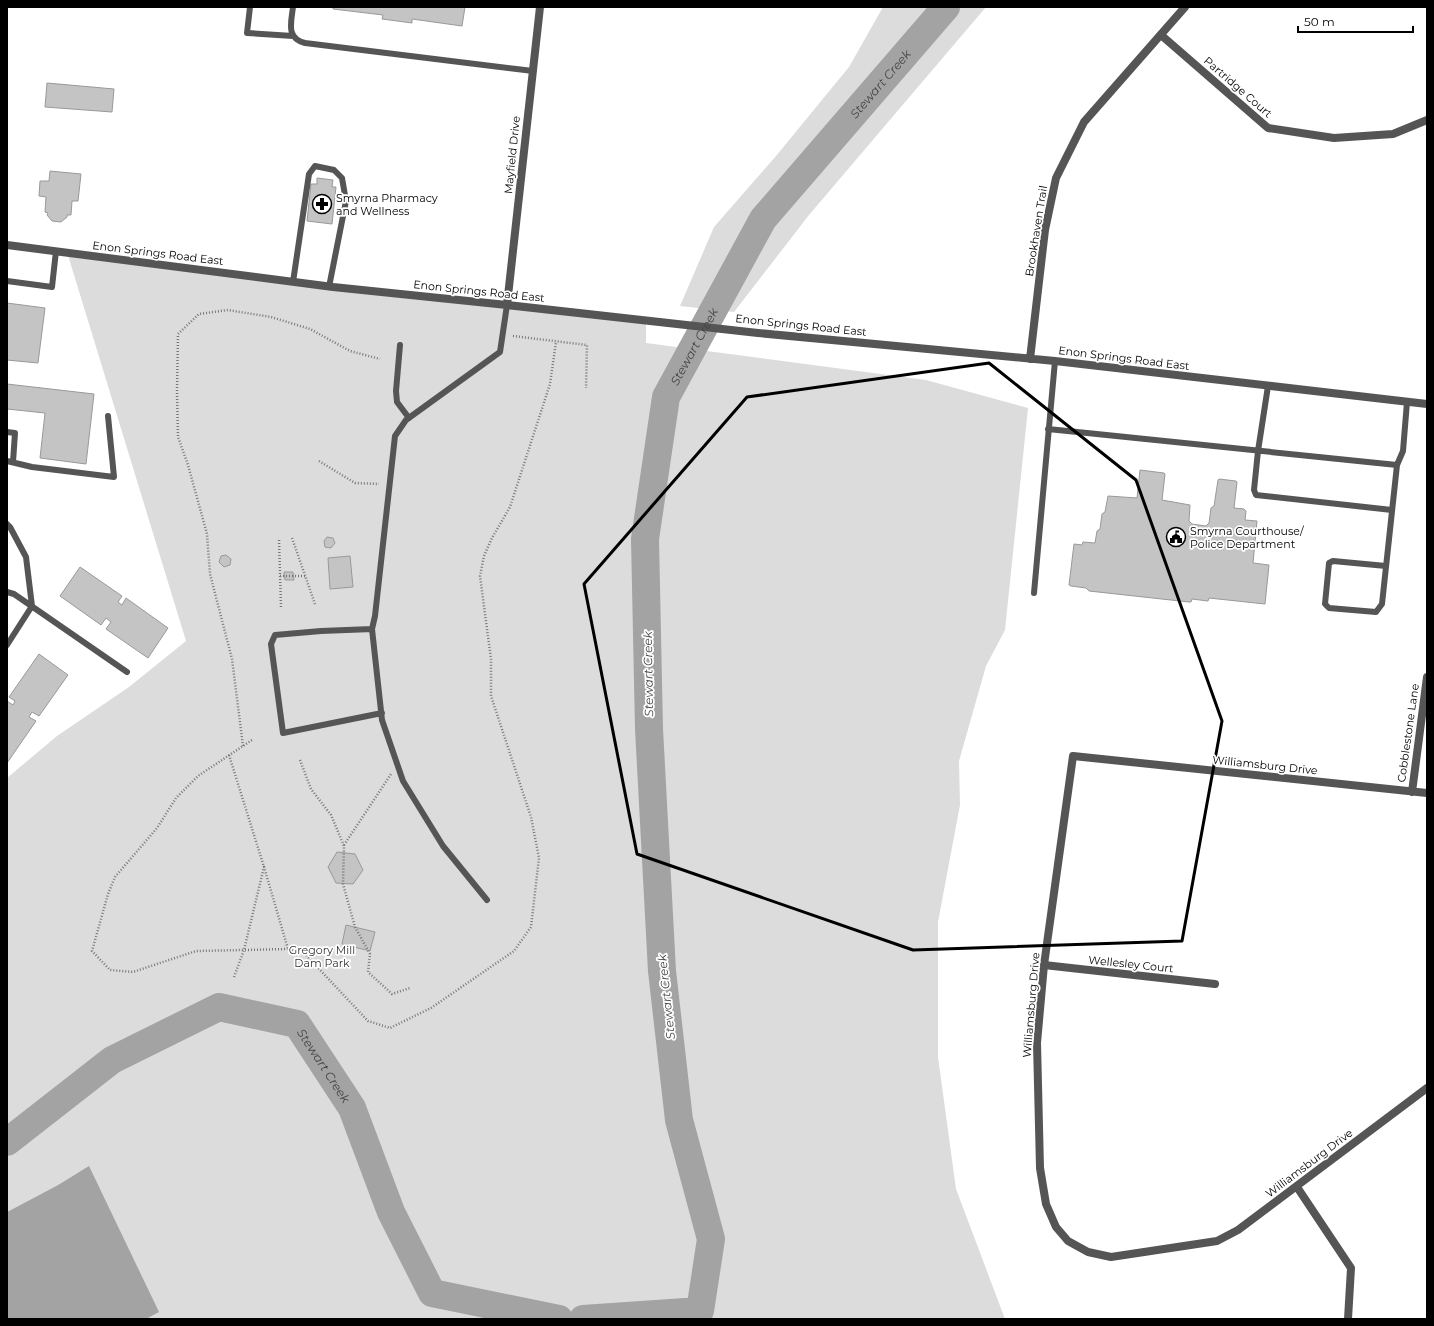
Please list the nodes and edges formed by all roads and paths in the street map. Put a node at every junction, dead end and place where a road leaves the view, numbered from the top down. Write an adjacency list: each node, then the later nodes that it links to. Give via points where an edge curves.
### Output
1 (250, 7): 6 (lane, via 247,33)
2 (293, 7): 6 (lane)
3 (540, 7): 7 (street, Mayfield Drive)
4 (1185, 7): 5 (street, Brookhaven Trail)
5 (1161, 35): 8 (street, Partridge Court, via 1268,128 1334,138 1393,134); 19 (street, Brookhaven Trail, via 1084,122 1056,178 1045,230)
6 (293, 36): 7 (lane, via 305,42)
7 (532, 70): 14 (street, Mayfield Drive)
8 (1427, 120)
9 (7, 244): 10 (street, Enon Springs Road East)
10 (56, 251): 11 (lane, via 52,287); 12 (street, Enon Springs Road East)
11 (7, 281)
12 (293, 282): 13 (street, Enon Springs Road East); 13 (lane, via 309,174 314,166 334,170 342,178 346,201)
13 (329, 287): 14 (street, Enon Springs Road East)
14 (507, 305): 15 (lane); 19 (street, Enon Springs Road East, via 758,333)
15 (502, 335): 16 (path); 26 (lane, via 500,352)
16 (556, 342): 22 (path, via 587,345); 61 (path, via 550,384 510,507 484,556 480,576 491,659 491,696 531,817 539,858 531,927 514,951 431,1008 390,1028 368,1021 306,955)
17 (400, 345): 26 (lane, via 396,391 398,402)
18 (380, 359): 52 (path, via 350,351 310,329 271,317 228,310 199,314 178,334 178,437 206,534 210,574 232,659)
19 (1030, 359): 20 (street, Enon Springs Road East)
20 (1055, 361): 21 (street, Enon Springs Road East); 27 (lane)
21 (1268, 386): 23 (street, Enon Springs Road East); 29 (lane)
22 (586, 388)
23 (1407, 402): 24 (street, Enon Springs Road East); 32 (lane, via 1403,451)
24 (1427, 404)
25 (108, 416): 30 (lane, via 114,477 32,467)
26 (410, 418): 33 (lane, via 395,436)
27 (1048, 429): 29 (lane); 42 (lane)
28 (7, 432): 30 (lane, via 15,433)
29 (1258, 452): 32 (lane); 34 (lane, via 1254,490 1256,495)
30 (10, 461)
31 (319, 461): 33 (path, via 355,483)
32 (1397, 466): 34 (lane)
33 (389, 485): 46 (lane)
34 (1392, 510): 38 (lane)
35 (7, 524): 44 (lane, via 26,557)
36 (292, 538): 40 (path)
37 (279, 540): 39 (path)
38 (1386, 566): 38 (lane, via 1382,604 1376,612 1329,608 1324,604 1329,563 1333,561)
39 (280, 576): 40 (path); 45 (path)
40 (305, 576): 43 (path)
41 (7, 592): 44 (lane)
42 (1034, 593)
43 (315, 604)
44 (32, 606): 47 (lane); 48 (lane)
45 (281, 607)
46 (372, 629): 50 (lane); 50 (lane, via 275,635 271,644 283,733)
47 (7, 645)
48 (127, 672)
49 (1427, 676): 56 (street, Cobblestone Lane)
50 (382, 712): 55 (lane, via 382,720)
51 (252, 740): 52 (path)
52 (243, 746): 53 (path)
53 (229, 755): 59 (path); 62 (path, via 198,776 176,798 157,828 115,877 92,951 110,970 133,972 196,951)
54 (300, 760): 58 (path, via 311,789 331,815)
55 (398, 764): 58 (path); 60 (lane, via 404,781 443,846)
56 (1412, 792): 57 (street, Williamsburg Drive); 63 (street, Williamsburg Drive, via 1073,756)
57 (1427, 793)
58 (344, 846): 66 (path, via 343,884 356,927 370,954 368,972 392,994)
59 (264, 867): 61 (path); 62 (path)
60 (487, 900)
61 (288, 949): 62 (path)
62 (244, 950): 64 (path)
63 (1044, 965): 65 (street, Wellesley Court); 68 (street, Williamsburg Drive, via 1037,1043 1040,1168 1046,1204 1056,1226 1068,1241 1088,1252 1111,1257 1217,1241 1238,1230)
64 (234, 977)
65 (1215, 984)
66 (410, 988)
67 (1427, 1088): 68 (street, Williamsburg Drive)
68 (1297, 1187): 69 (street, via 1351,1268)
69 (1348, 1319)

